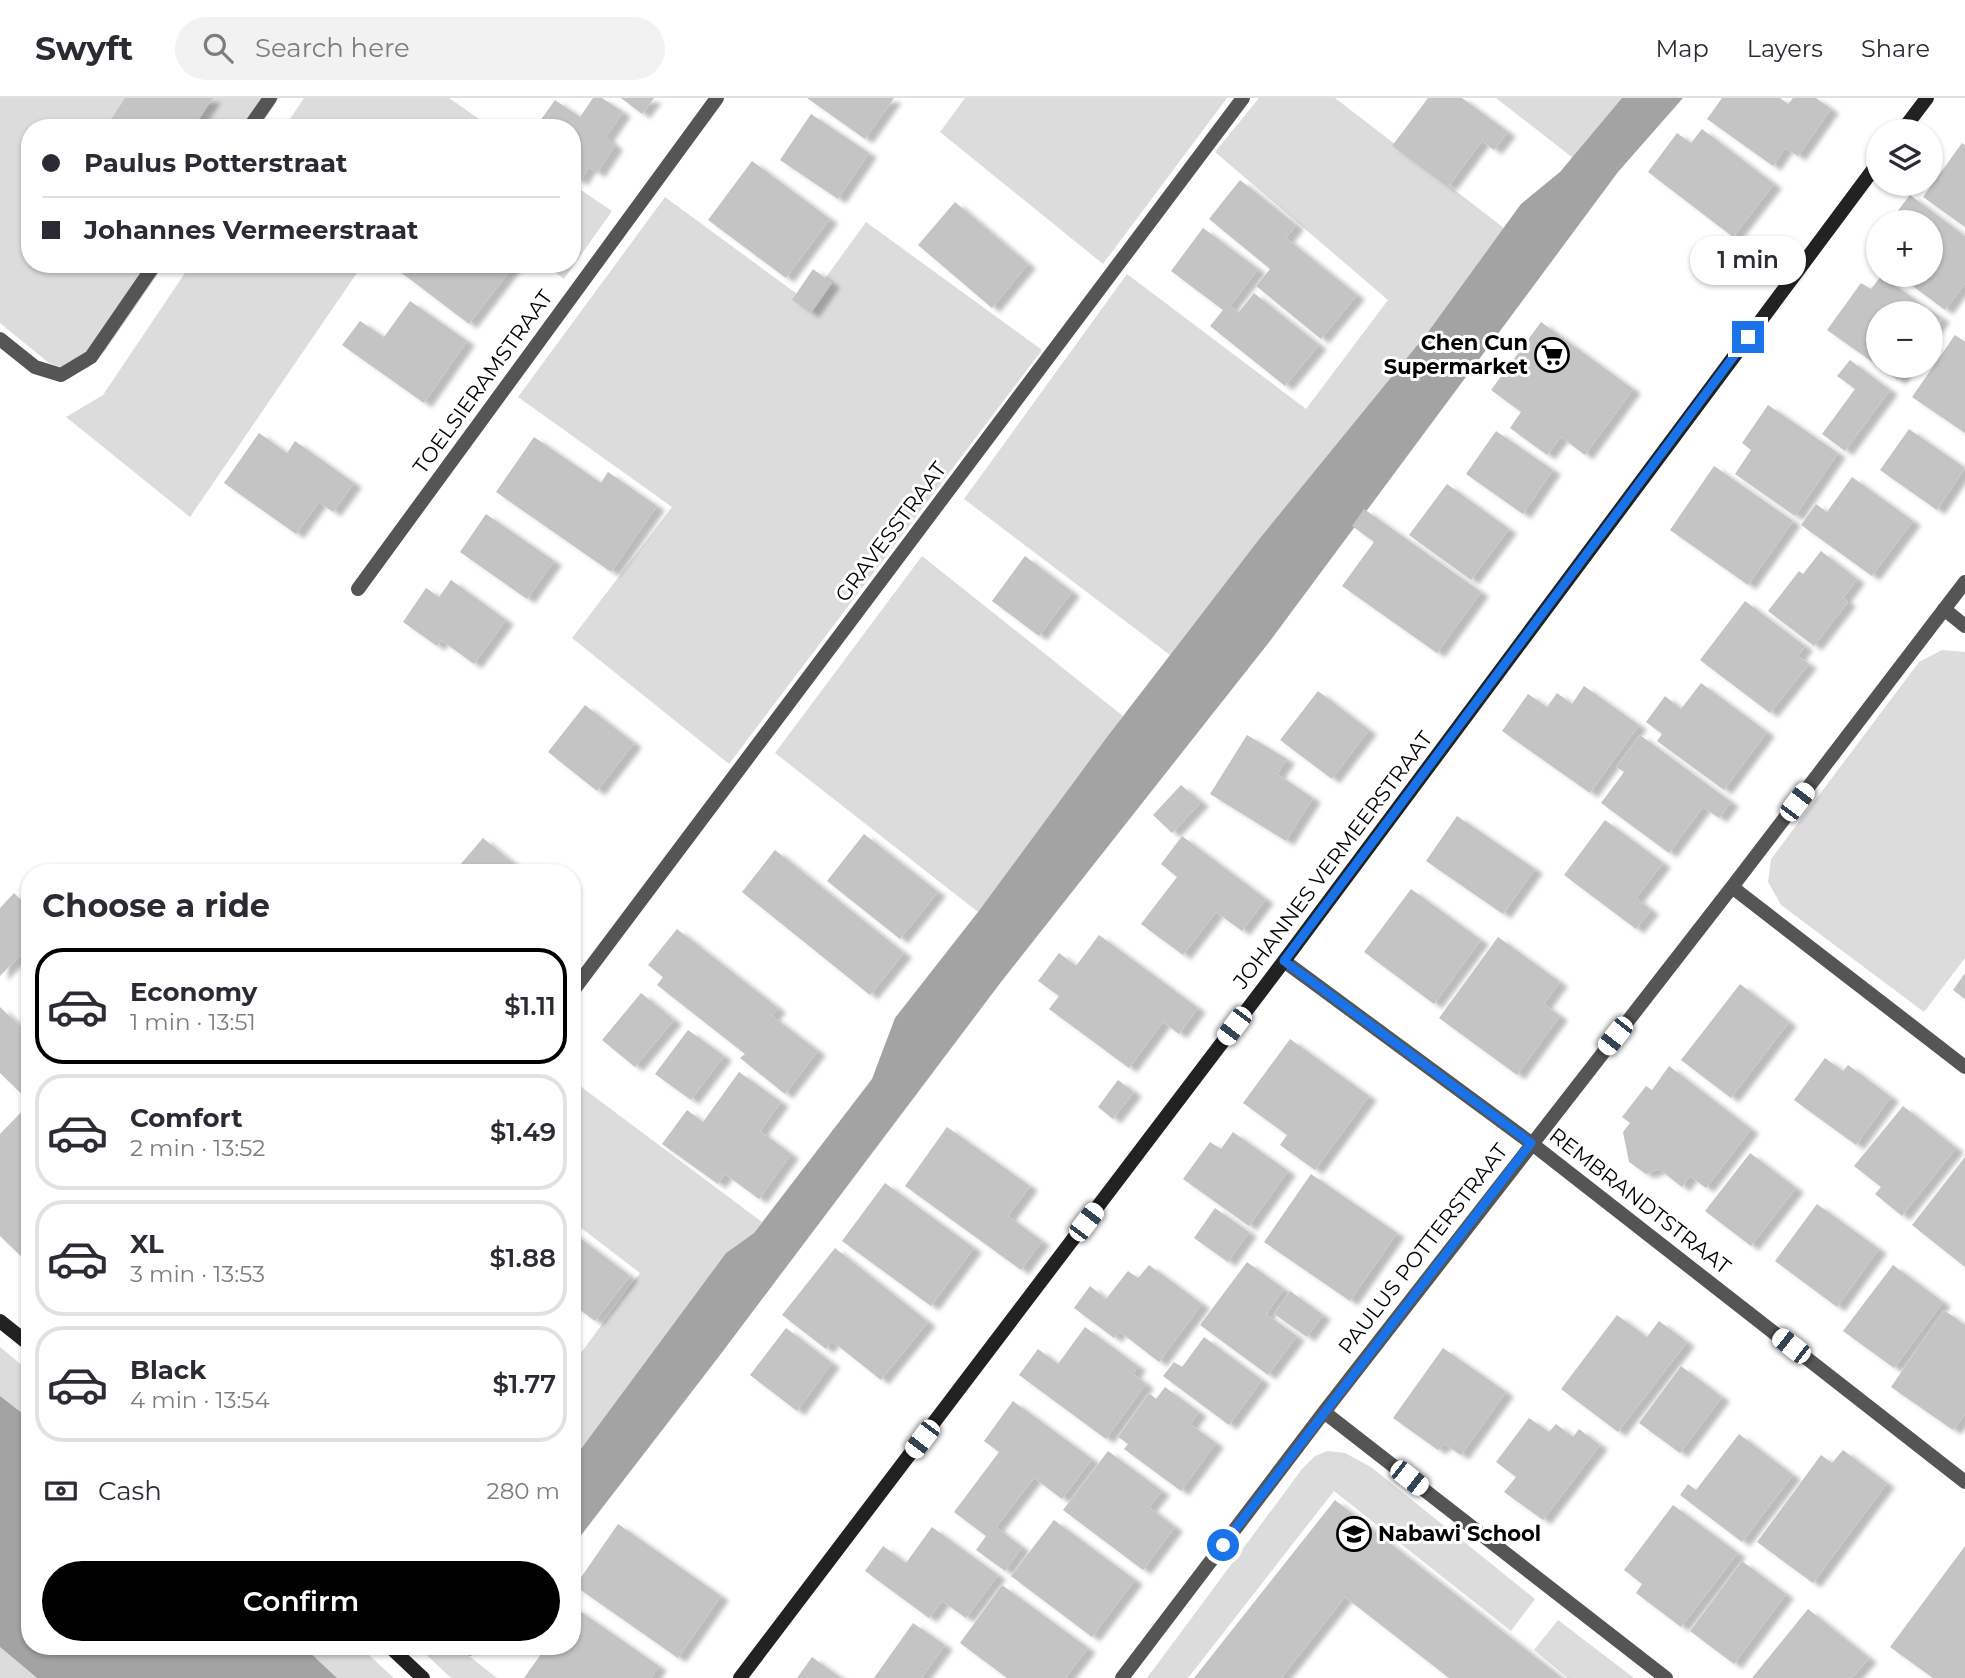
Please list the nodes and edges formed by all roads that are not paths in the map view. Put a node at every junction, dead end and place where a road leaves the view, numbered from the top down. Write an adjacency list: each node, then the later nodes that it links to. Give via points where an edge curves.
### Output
1 (270, 98): 5 (street)
2 (717, 98): 11 (street, TOELSIERAMSTRAAT)
3 (1243, 98): 16 (street, GRAVESSTRAAT)
4 (1927, 98): 6 (street)
5 (255, 119)
6 (1911, 119)
7 (1866, 179): 15 (street, JOHANNES VERMEERSTRAAT)
8 (149, 273): 9 (street, via 91,358 61,375 35,367)
9 (0, 338)
10 (1965, 582): 12 (street, PAULUS POTTERSTRAAT)
11 (358, 589)
12 (1944, 609): 13 (street); 14 (street, PAULUS POTTERSTRAAT)
13 (1965, 626)
14 (1732, 887): 17 (street); 18 (street, PAULUS POTTERSTRAAT)
15 (1284, 961): 18 (street, REMBRANDTSTRAAT); 25 (street, JOHANNES VERMEERSTRAAT)
16 (581, 980)
17 (1965, 1067)
18 (1531, 1143): 21 (street, PAULUS POTTERSTRAAT); 22 (street, REMBRANDTSTRAAT)
19 (0, 1321): 20 (street)
20 (21, 1338)
21 (1324, 1412): 26 (street, PAULUS POTTERSTRAAT); 27 (street)
22 (1965, 1482)
23 (399, 1655): 24 (street)
24 (423, 1678)
25 (740, 1678)
26 (1122, 1678)
27 (1667, 1678)

